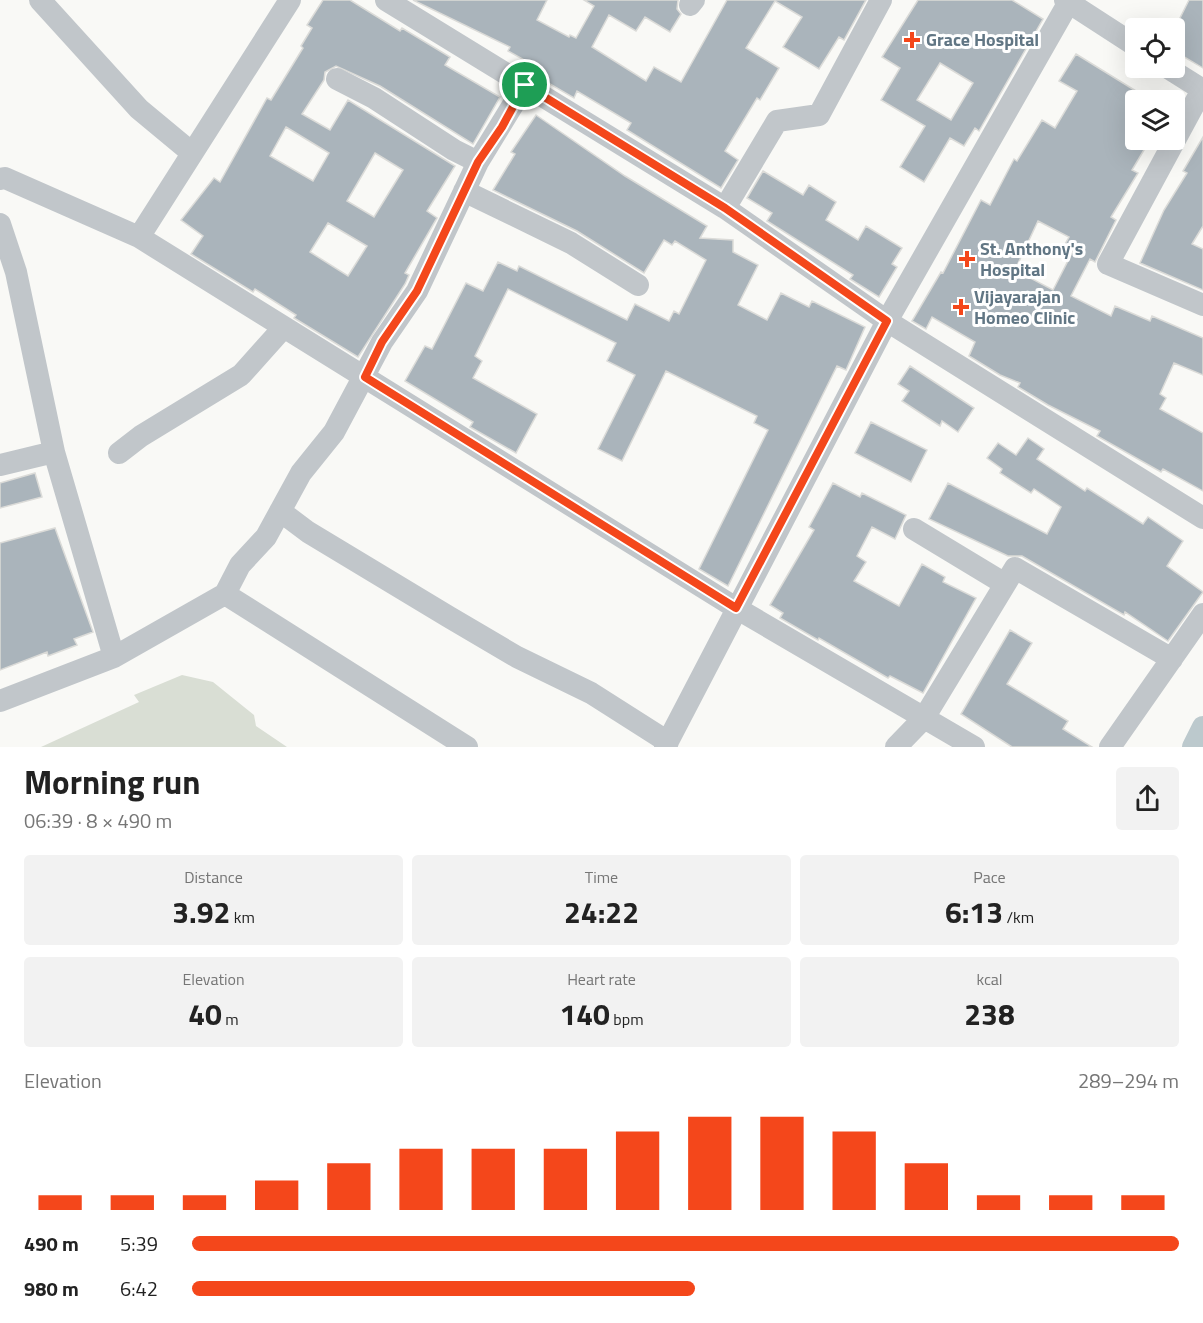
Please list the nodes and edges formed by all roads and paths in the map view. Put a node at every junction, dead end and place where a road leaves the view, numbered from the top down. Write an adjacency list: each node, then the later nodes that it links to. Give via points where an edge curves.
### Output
1 (40, 0): 11 (street, via 139,109)
2 (290, 0): 11 (street)
3 (386, 0): 9 (street)
4 (881, 0): 15 (street, via 819,115 777,121)
5 (1068, 1): 6 (street); 20 (street)
6 (1125, 39)
7 (1185, 78): 10 (street)
8 (338, 79): 12 (street)
9 (525, 85): 12 (street); 15 (street)
10 (1203, 89): 19 (street, via 1108,264)
11 (192, 153): 17 (street)
12 (478, 162): 14 (street)
13 (0, 178): 17 (street)
14 (464, 191): 18 (street, via 571,243); 22 (street, via 417,291 382,342)
15 (725, 208): 20 (street)
16 (0, 224): 23 (street, via 16,272)
17 (139, 237): 21 (street)
18 (638, 285)
19 (1203, 305)
20 (887, 321): 27 (street); 31 (street)
21 (284, 327): 22 (street); 24 (street, via 242,375)
22 (365, 377): 26 (street, via 334,432 301,474); 31 (street)
23 (54, 452): 25 (street); 33 (street)
24 (119, 453)
25 (0, 465)
26 (280, 511): 30 (street); 37 (street, via 449,617 591,693)
27 (1203, 518)
28 (914, 529): 29 (street)
29 (1005, 584): 34 (street, via 1015,568); 36 (street)
30 (225, 594): 33 (street); 38 (street)
31 (736, 608): 36 (street); 37 (street)
32 (1203, 614): 34 (street)
33 (114, 657): 35 (street)
34 (1172, 659): 41 (street)
35 (0, 701)
36 (924, 718): 39 (street); 40 (street)
37 (667, 745)
38 (467, 747)
39 (896, 747)
40 (974, 747)
41 (1110, 747)

